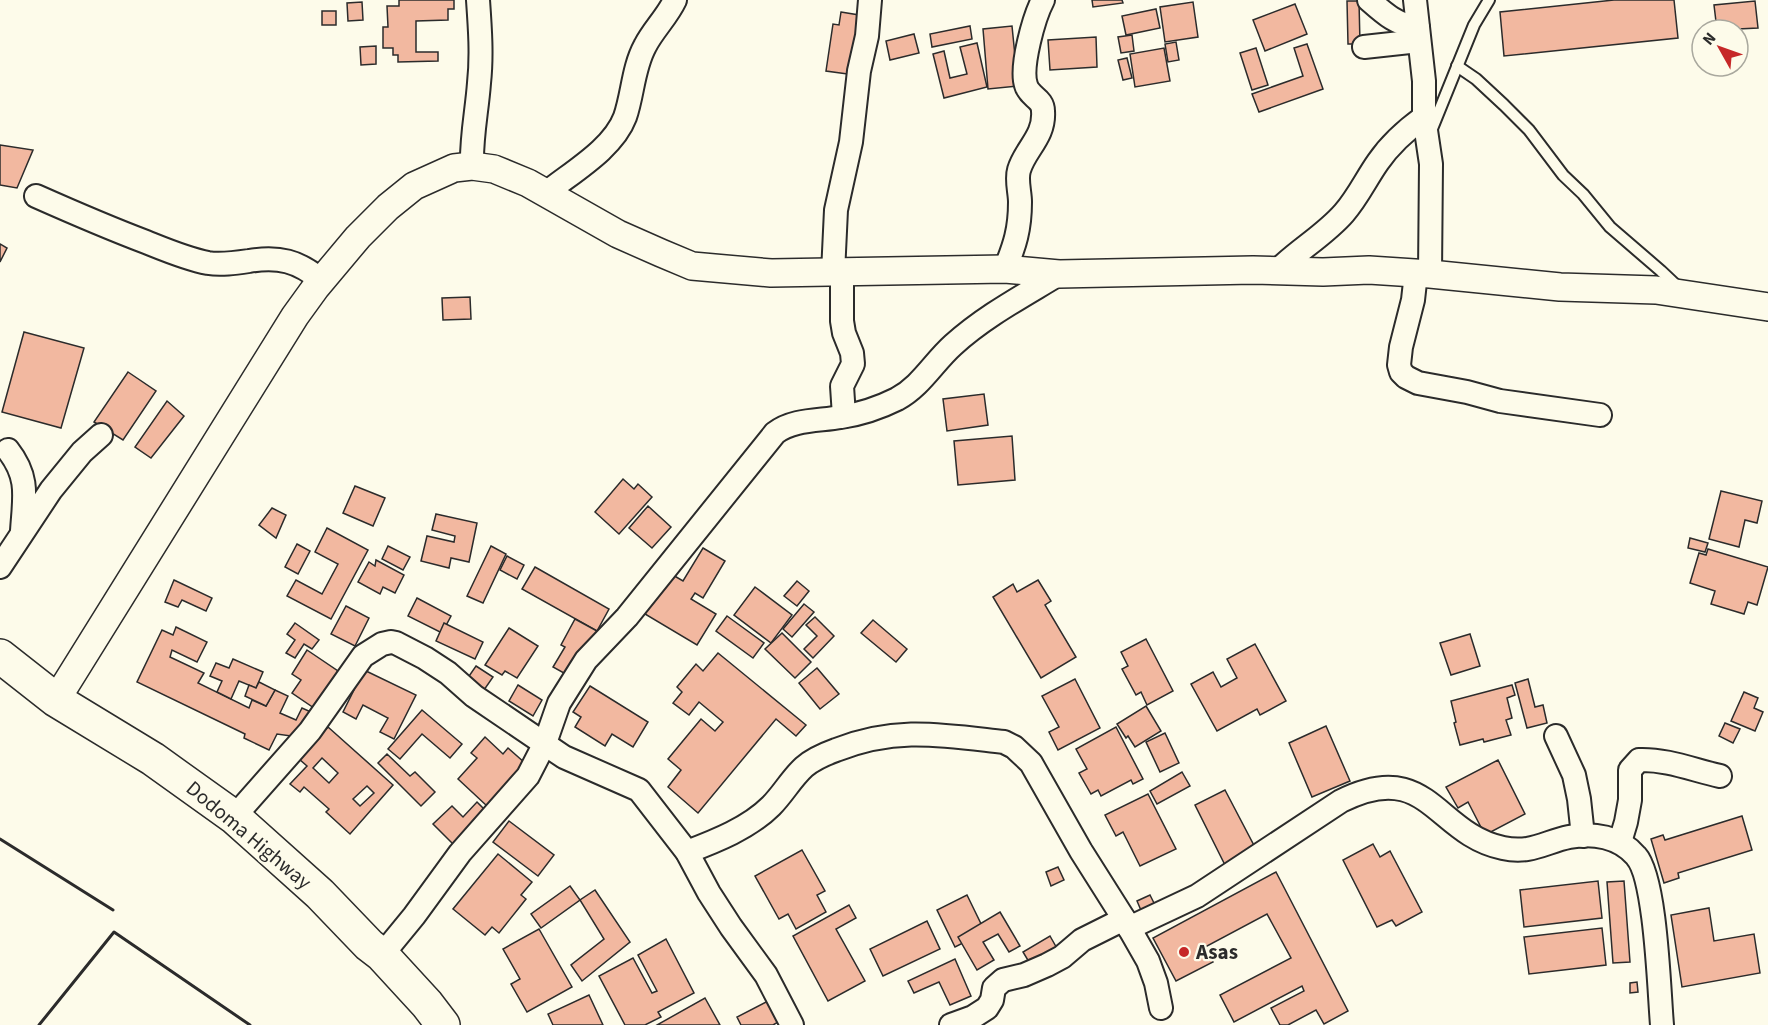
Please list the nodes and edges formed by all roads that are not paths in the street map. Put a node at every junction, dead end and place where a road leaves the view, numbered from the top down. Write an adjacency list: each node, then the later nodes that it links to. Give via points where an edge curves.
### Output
1 (478, 0): 13 (street, via 479,81)
2 (675, 0): 14 (street, via 645,46 620,128)
3 (870, 0): 18 (street, via 851,142 836,210)
4 (1043, 0): 16 (street, via 1034,21 1025,81 1044,109 1039,134 1018,172 1019,232)
5 (1369, 0): 8 (street)
6 (1415, 0): 8 (street)
7 (1489, 0): 10 (lane)
8 (1419, 34): 9 (street); 11 (street)
9 (1364, 47)
10 (1457, 66): 12 (lane); 22 (lane, via 1504,105 1610,227)
11 (1424, 117): 12 (street); 17 (street, via 1388,148 1342,215)
12 (1428, 140): 20 (street, via 1431,164)
13 (472, 166): 14 (street, via 494,169); 21 (street, via 454,168 414,186 358,237)
14 (546, 193): 18 (street, via 618,234 692,266 771,273)
15 (36, 196): 21 (street, via 208,263 285,260)
16 (1005, 269): 18 (street); 19 (street)
17 (1277, 271): 19 (street); 20 (street)
18 (838, 273): 25 (street, via 842,321 853,364 842,386)
19 (1059, 273): 25 (street, via 959,340 907,393 881,407)
20 (1423, 273): 22 (street); 24 (street, via 1401,347 1399,365 1406,377 1500,401)
21 (321, 280): 31 (street)
22 (1686, 295): 23 (street)
23 (1768, 310)
24 (1600, 415)
25 (844, 416): 33 (street, via 795,423 775,433 627,617 586,660 559,703)
26 (101, 435): 28 (street, via 51,490)
27 (9, 450): 28 (street, via 19,463 25,482)
28 (22, 534): 29 (street)
29 (0, 567)
30 (0, 656): 31 (highway, Dodoma Highway)
31 (56, 699): 35 (highway, Dodoma Highway, via 153,759)
32 (1556, 736): 36 (street, via 1574,775)
33 (545, 743): 35 (street, via 425,658 387,642 363,656 310,731); 38 (street, via 564,757 639,790); 40 (street, via 528,776 460,853)
34 (1720, 776): 37 (street, via 1664,761 1639,760 1630,770 1630,800)
35 (234, 817): 40 (highway, Dodoma Highway)
36 (1583, 836): 37 (street); 39 (street, via 1526,849 1504,848 1473,837 1412,792 1389,787 1360,792 1197,896)
37 (1620, 842): 45 (street, via 1638,857 1650,897)
38 (687, 852): 39 (street, via 760,815 804,768 845,747 896,734 1004,742 1031,763); 43 (street, via 709,893 766,975)
39 (1126, 924): 41 (street, via 1148,961); 44 (street, via 1082,940 1042,968 1003,980 994,988 991,1005)
40 (382, 955): 42 (highway, Dodoma Highway)
41 (1161, 1008)
42 (443, 1025)
43 (792, 1025)
44 (951, 1025)
45 (1662, 1025)

